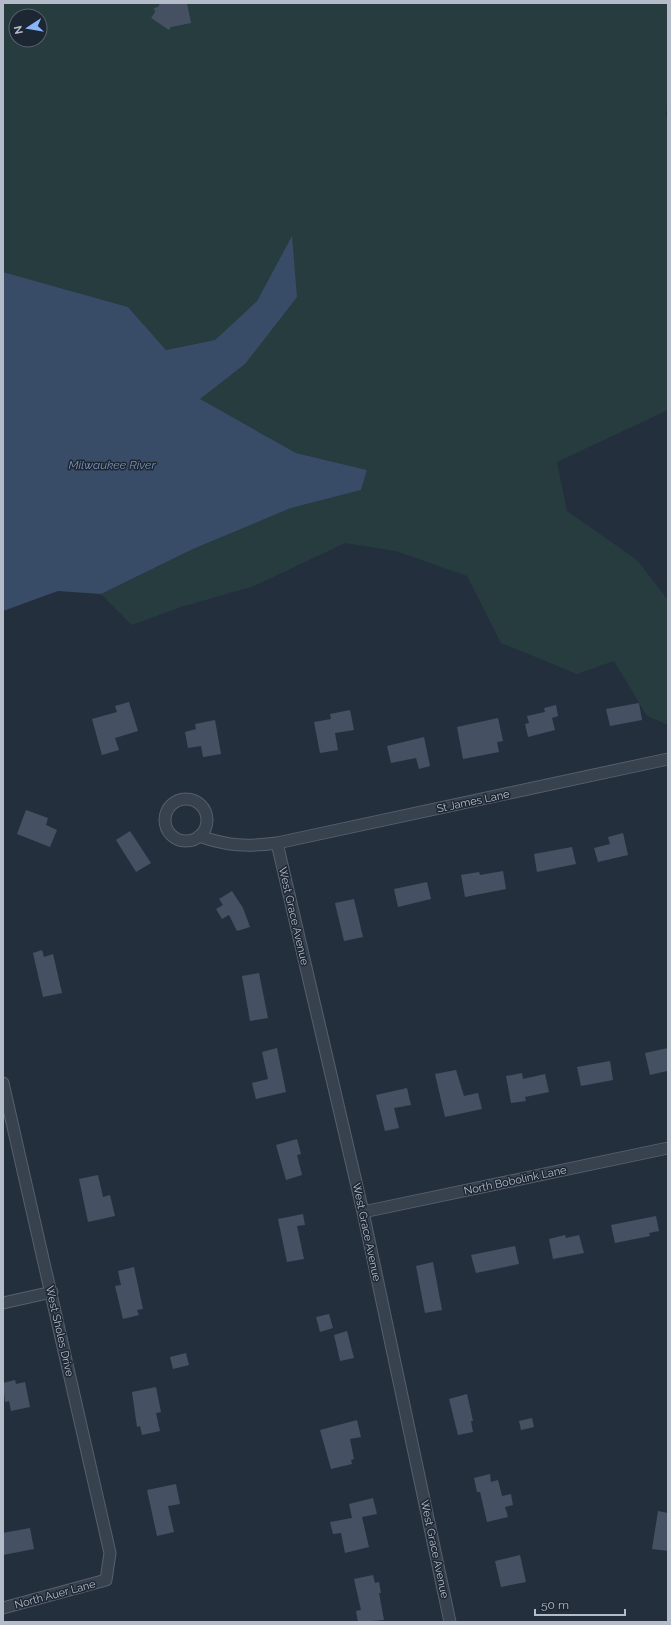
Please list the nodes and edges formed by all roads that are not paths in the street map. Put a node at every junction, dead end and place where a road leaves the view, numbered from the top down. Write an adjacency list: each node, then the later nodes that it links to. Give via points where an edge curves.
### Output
1 (668, 759): 3 (street, St James Lane)
2 (199, 836): 3 (street, St James Lane, via 230,845)
3 (277, 843): 6 (street, West Grace Avenue)
4 (3, 1083): 7 (street, West Sholes Drive)
5 (668, 1148): 6 (street, North Bobolink Lane)
6 (363, 1212): 11 (street, West Grace Avenue)
7 (52, 1292): 8 (street); 9 (street, West Sholes Drive, via 110,1553)
8 (3, 1303)
9 (106, 1580): 10 (street, North Auer Lane)
10 (3, 1608)
11 (450, 1622)

